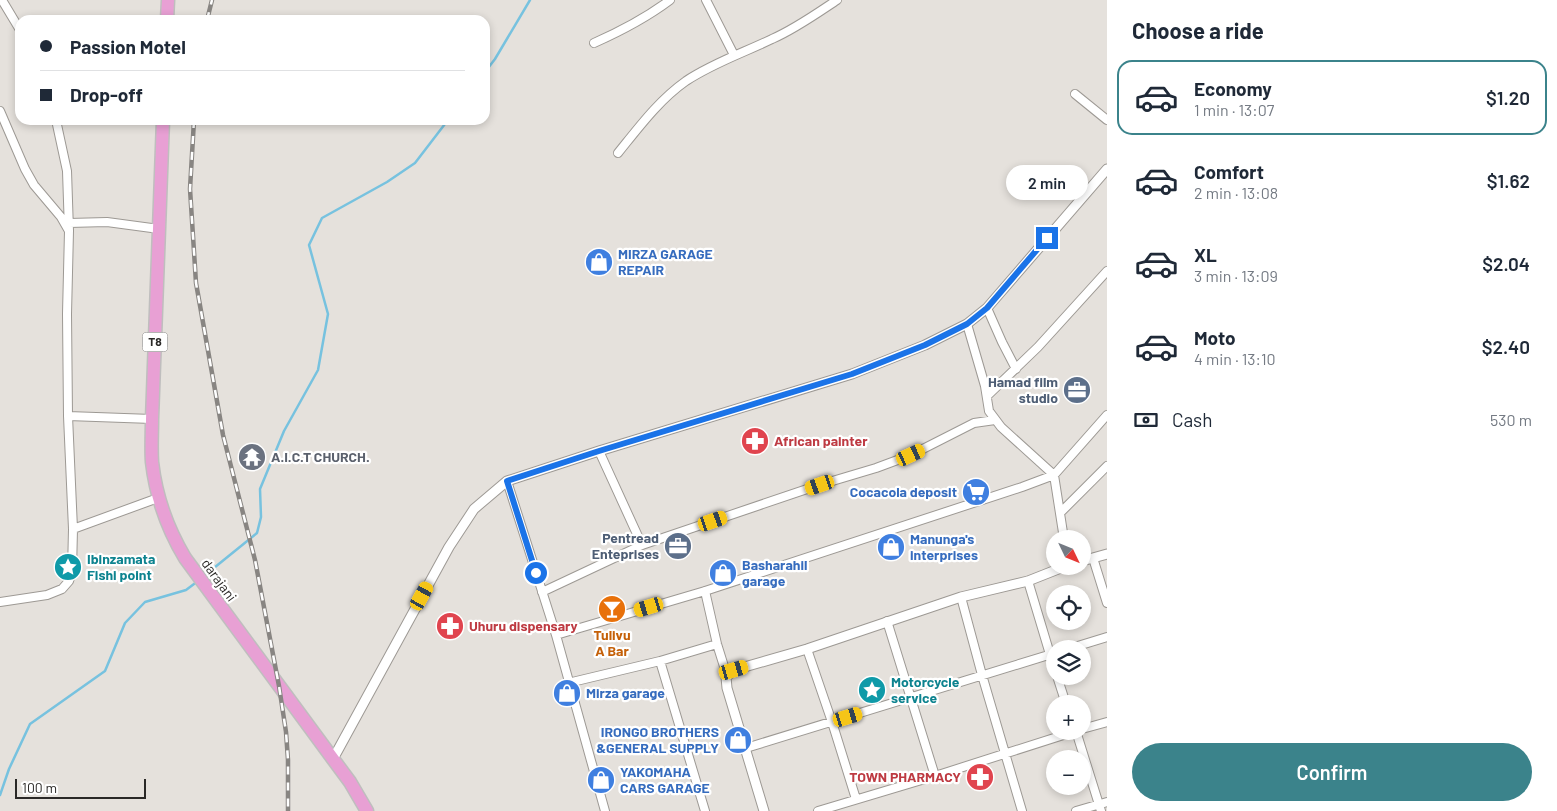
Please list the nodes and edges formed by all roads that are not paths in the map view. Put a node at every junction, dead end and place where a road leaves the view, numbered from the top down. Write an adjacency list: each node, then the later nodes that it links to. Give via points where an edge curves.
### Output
1 (2, 0): 7 (street)
2 (168, 0): 6 (highway)
3 (670, 0): 8 (street, via 628,28)
4 (706, 0): 9 (street)
5 (837, 0): 9 (street, via 772,39)
6 (167, 15)
7 (15, 22)
8 (594, 43)
9 (734, 54): 15 (street, via 685,82 645,119)
10 (1076, 94): 12 (street)
11 (0, 110): 17 (street, via 34,185)
12 (1107, 120)
13 (57, 125): 17 (street, via 67,171)
14 (163, 125): 18 (highway, T8)
15 (618, 152)
16 (1107, 169): 20 (street)
17 (69, 227): 18 (street, via 107,222); 25 (street)
18 (159, 229): 26 (highway, T8)
19 (1107, 271): 22 (street)
20 (987, 308): 21 (street); 22 (street)
21 (967, 324): 23 (street); 28 (street, via 925,345 852,374)
22 (1016, 369): 23 (street)
23 (987, 396): 27 (street, via 989,411)
24 (1107, 415): 30 (street)
25 (68, 416): 26 (street); 34 (street)
26 (152, 419): 32 (highway, T8, via 152,461)
27 (995, 420): 30 (street); 36 (street, via 974,423 884,465)
28 (599, 451): 31 (street); 36 (street)
29 (1107, 466): 33 (street)
30 (1054, 475): 33 (street); 41 (street)
31 (507, 481): 42 (street); 66 (street, via 474,509 449,547)
32 (158, 498): 34 (street); 66 (highway, darajani / T8, via 167,525 185,558)
33 (1061, 512): 35 (street)
34 (73, 529): 44 (street, via 72,571 62,589 47,595)
35 (1063, 530)
36 (642, 545): 42 (street)
37 (1107, 554): 38 (street)
38 (1093, 558): 45 (street)
39 (1046, 574): 40 (street)
40 (1028, 581): 43 (street); 49 (street)
41 (705, 591): 47 (street); 51 (street)
42 (542, 592): 47 (street)
43 (961, 597): 46 (street); 55 (street)
44 (0, 602)
45 (1107, 603)
46 (887, 621): 52 (street); 58 (street)
47 (556, 635): 57 (street)
48 (1107, 637): 50 (street)
49 (1047, 640)
50 (1091, 642)
51 (717, 644): 54 (street); 56 (street)
52 (807, 649): 56 (street, via 734,670); 59 (street)
53 (1046, 656): 55 (street)
54 (660, 661): 57 (street); 72 (street)
55 (982, 675): 58 (street); 65 (street)
56 (727, 676): 64 (street, via 727,688)
57 (568, 683): 71 (street)
58 (912, 698): 59 (street); 67 (street)
59 (832, 722): 64 (street); 68 (street)
60 (1107, 722): 61 (street)
61 (1091, 726)
62 (1048, 740): 65 (street)
63 (1079, 740): 69 (street)
64 (746, 748): 73 (street)
65 (1005, 754): 67 (street); 75 (street)
66 (333, 759): 70 (highway, T8)
67 (935, 776): 68 (street)
68 (856, 799): 74 (street)
69 (1103, 806): 76 (street)
70 (367, 811)
71 (605, 811)
72 (705, 811)
73 (764, 811)
74 (818, 811)
75 (1022, 811)
76 (1076, 811)

